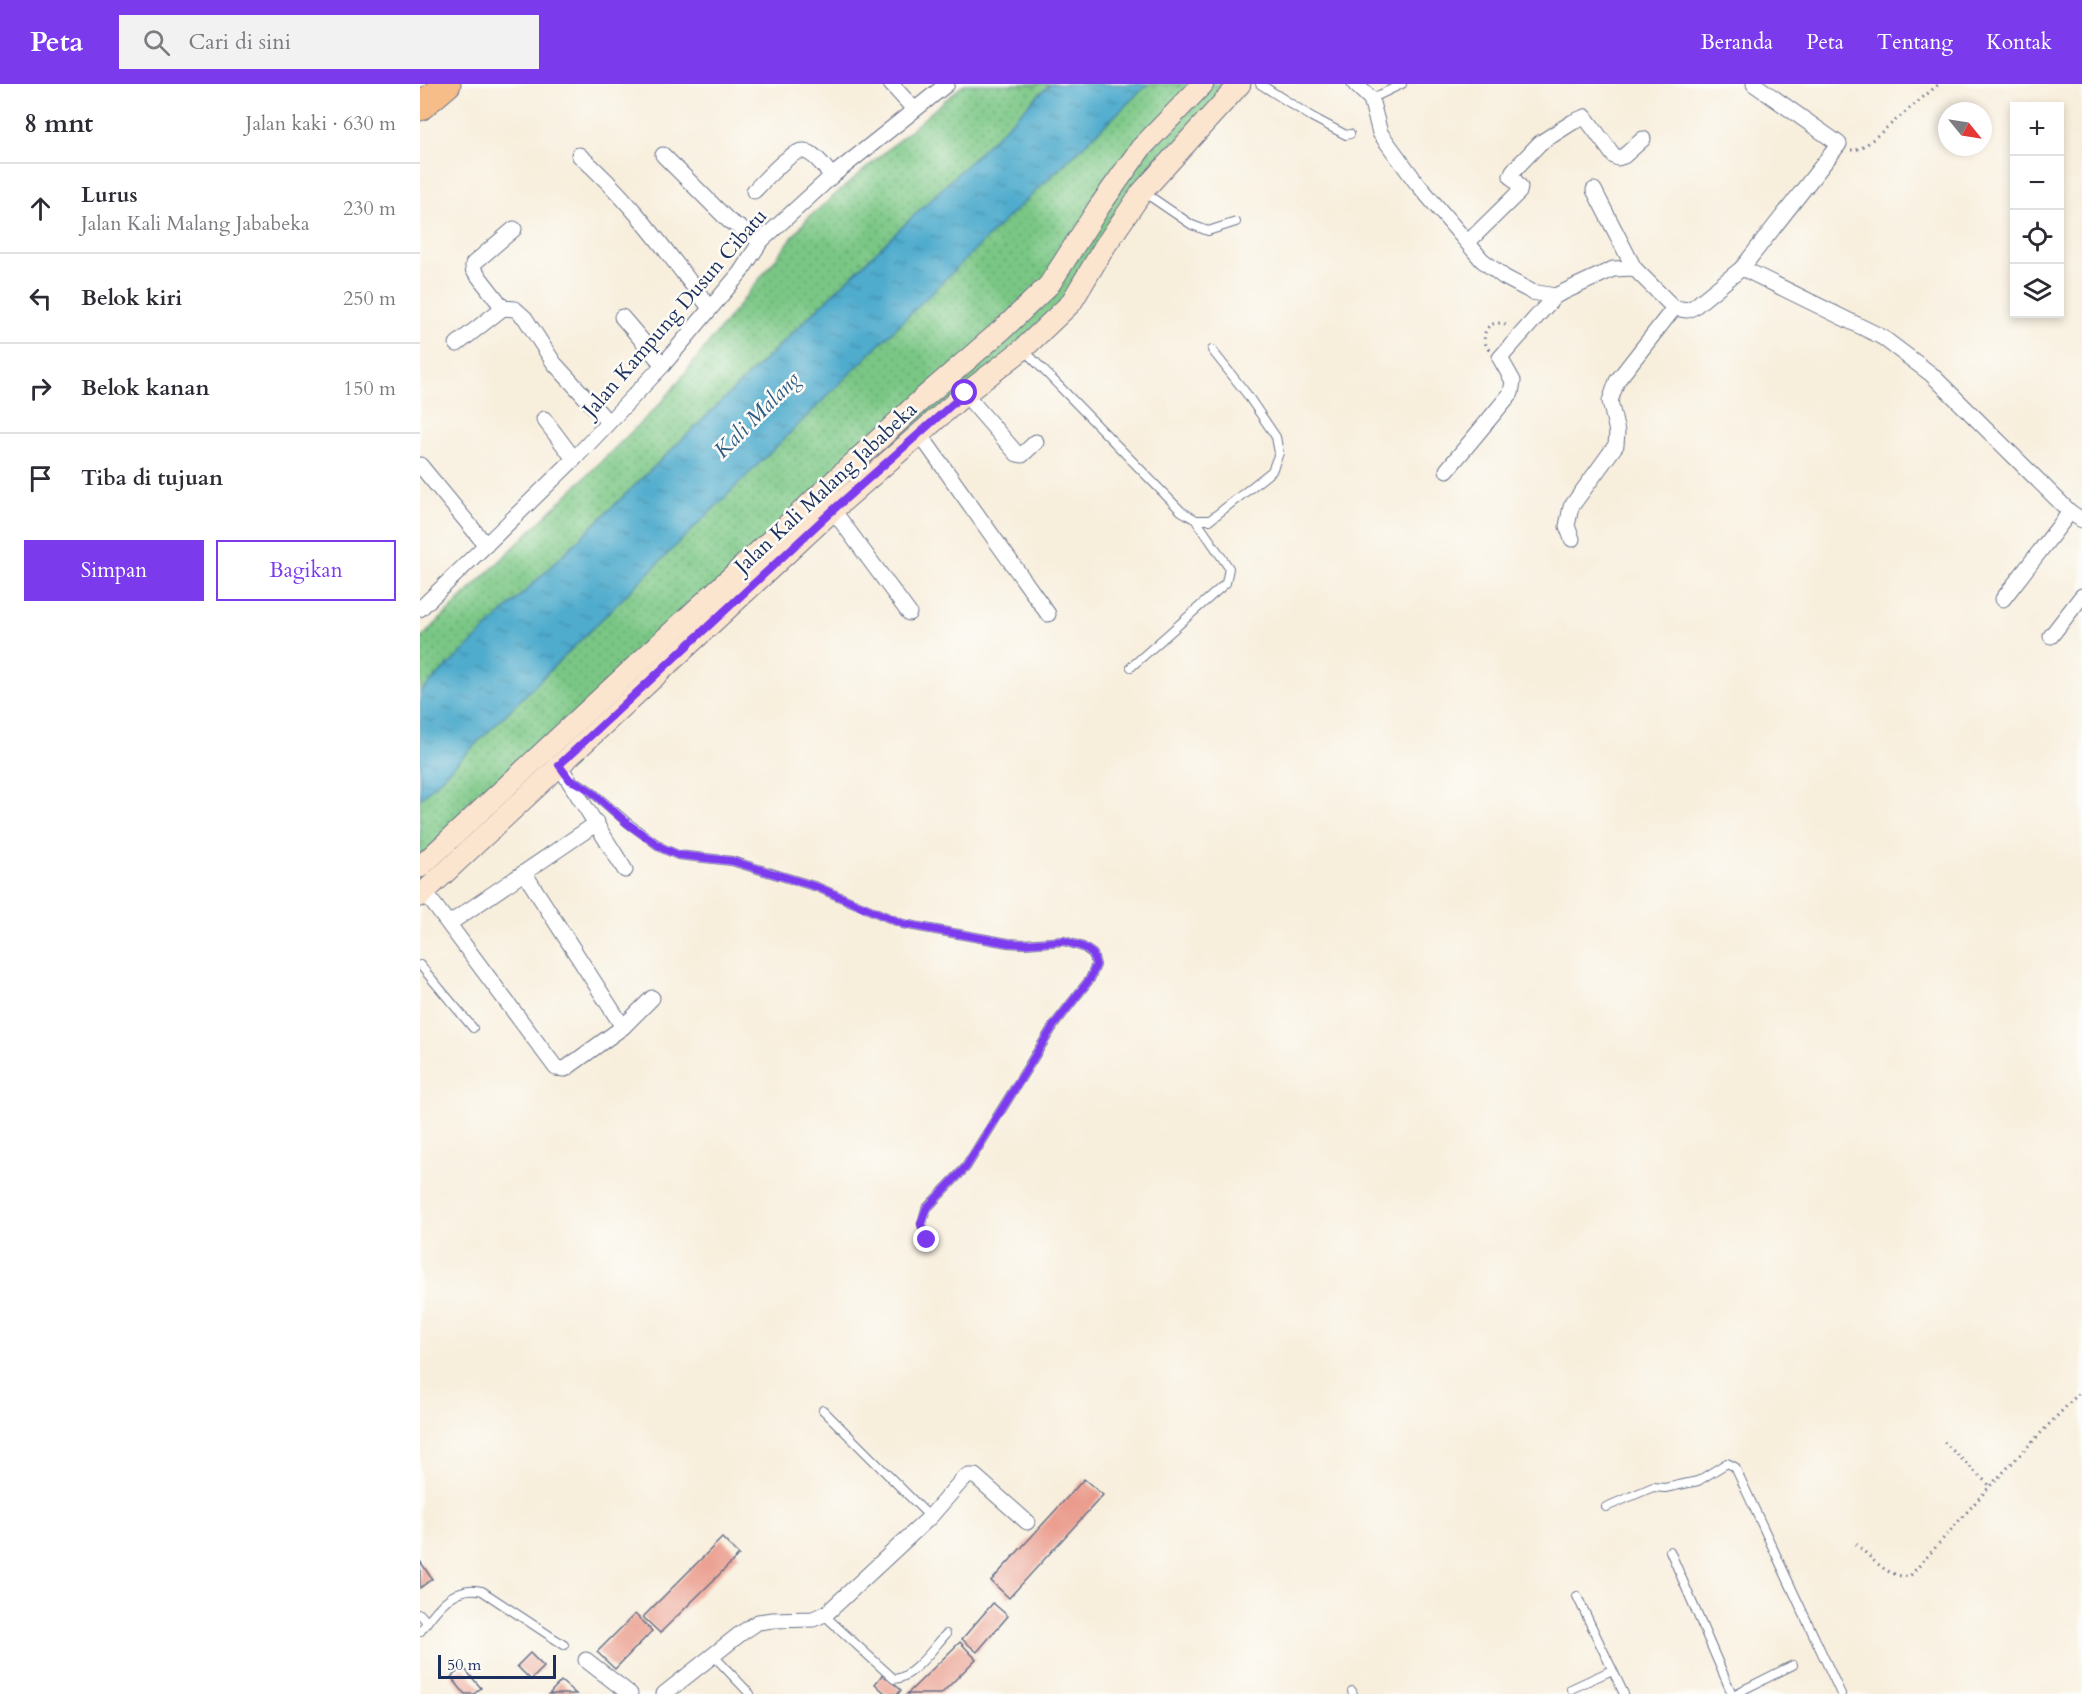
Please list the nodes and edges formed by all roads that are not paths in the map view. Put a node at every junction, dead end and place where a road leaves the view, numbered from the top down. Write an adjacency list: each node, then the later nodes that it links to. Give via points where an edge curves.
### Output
1 (447, 84): 11 (highway)
2 (891, 84): 12 (street)
3 (947, 84): 12 (street, Jalan Kampung Dusun Cibatu)
4 (1203, 84): 32 (main road, Jalan Kali Malang Jababeka, via 1141,148 1049,285)
5 (1240, 84): 20 (main road, Jalan Kali Malang Jababeka)
6 (1260, 84): 13 (lane, via 1312,117)
7 (1355, 84): 10 (street)
8 (1402, 84): 10 (lane)
9 (1754, 84): 26 (street, via 1839,144)
10 (1371, 99): 24 (street, via 1380,133)
11 (420, 107)
12 (914, 109): 17 (street, Jalan Kampung Dusun Cibatu)
13 (1350, 134)
14 (1643, 139): 24 (street, via 1618,158 1585,117 1572,122 1540,143 1513,171 1511,176 1520,184 1519,192)
15 (579, 155): 29 (street, via 634,210)
16 (663, 155): 23 (street, via 729,221)
17 (832, 176): 19 (street, via 812,155 794,152); 23 (street, Jalan Kampung Dusun Cibatu)
18 (1594, 190): 25 (street)
19 (754, 191)
20 (1142, 192): 21 (lane, via 1208,231); 34 (main road, Jalan Kali Malang Jababeka, via 1071,303)
21 (1236, 222)
22 (514, 229): 28 (street, via 473,264)
23 (761, 242): 29 (street, Jalan Kampung Dusun Cibatu, via 741,273)
24 (1468, 242): 27 (street, via 1482,260 1504,277 1532,292)
25 (1634, 268): 27 (street, via 1613,269); 30 (street)
26 (1742, 268): 30 (street, via 1694,307); 46 (street, via 1882,337 1907,354)
27 (1555, 296): 44 (street, via 1500,358 1513,381 1511,393)
28 (503, 308): 33 (street); 39 (street, via 515,309 525,318 554,363)
29 (710, 308): 36 (street, Jalan Kampung Dusun Cibatu)
30 (1674, 308): 48 (street, via 1617,381 1611,401 1616,445 1571,507 1567,526)
31 (622, 317): 36 (street)
32 (1005, 327): 34 (main road); 59 (main road, Jalan Kali Malang Jababeka, via 921,400)
33 (457, 344)
34 (1023, 349): 37 (main road, Jalan Kali Malang Jababeka); 47 (lane, via 1181,511)
35 (1212, 350): 47 (lane, via 1276,437 1279,453 1272,471 1210,520)
36 (663, 365): 39 (street, Jalan Kampung Dusun Cibatu)
37 (965, 393): 40 (main road, Jalan Kali Malang Jababeka); 41 (street, via 1017,454 1022,455)
38 (544, 419): 42 (street)
39 (608, 422): 42 (street, Jalan Kampung Dusun Cibatu)
40 (919, 433): 45 (main road, Jalan Kali Malang Jababeka); 54 (street)
41 (1036, 442)
42 (574, 459): 49 (street, Jalan Kampung Dusun Cibatu)
43 (420, 465): 49 (street)
44 (1447, 470)
45 (833, 510): 53 (street); 57 (main road, Jalan Kali Malang Jababeka)
46 (2076, 516): 51 (street)
47 (1196, 520): 56 (lane, via 1229,568 1226,583)
48 (1572, 539)
49 (486, 545): 52 (street, Jalan Kampung Dusun Cibatu)
50 (2082, 597): 55 (street)
51 (2003, 599)
52 (420, 609)
53 (909, 613)
54 (1048, 614)
55 (2051, 636)
56 (1131, 667)
57 (564, 772): 58 (street); 62 (main road, Jalan Kali Malang Jababeka); 68 (lane, via 628,824 678,855 732,861 817,887 903,924 1008,943 1064,941 1093,954 1096,965 1090,979 1054,1025 966,1167 926,1209 921,1224)
58 (597, 823): 60 (street); 61 (street)
59 (420, 867)
60 (625, 870)
61 (525, 874): 63 (street); 66 (street)
62 (422, 893): 63 (street)
63 (450, 923): 66 (street, via 556,1068 565,1069)
64 (420, 965): 67 (lane)
65 (652, 998): 66 (street)
66 (623, 1027)
67 (473, 1028)
68 (927, 1240)
69 (823, 1410): 71 (lane)
70 (1606, 1507): 91 (lane, via 1653,1486 1665,1488 1698,1481 1727,1463 1735,1467)
71 (930, 1516): 72 (street, via 963,1479 972,1476); 76 (street)
72 (1027, 1522)
73 (1670, 1551): 90 (lane)
74 (1578, 1596): 84 (lane)
75 (420, 1614): 77 (lane)
76 (824, 1615): 79 (lane, via 894,1679 913,1671); 81 (street, via 758,1623)
77 (427, 1622): 78 (lane); 80 (lane, via 448,1598 471,1588 482,1591)
78 (420, 1632)
79 (945, 1634)
80 (564, 1645)
81 (712, 1655): 87 (street); 88 (lane)
82 (586, 1660): 86 (street)
83 (1793, 1665): 90 (lane)
84 (1612, 1670): 85 (lane); 89 (lane)
85 (1571, 1689)
86 (630, 1694)
87 (664, 1694)
88 (750, 1694)
89 (1624, 1694)
90 (1733, 1694)
91 (1841, 1694)

